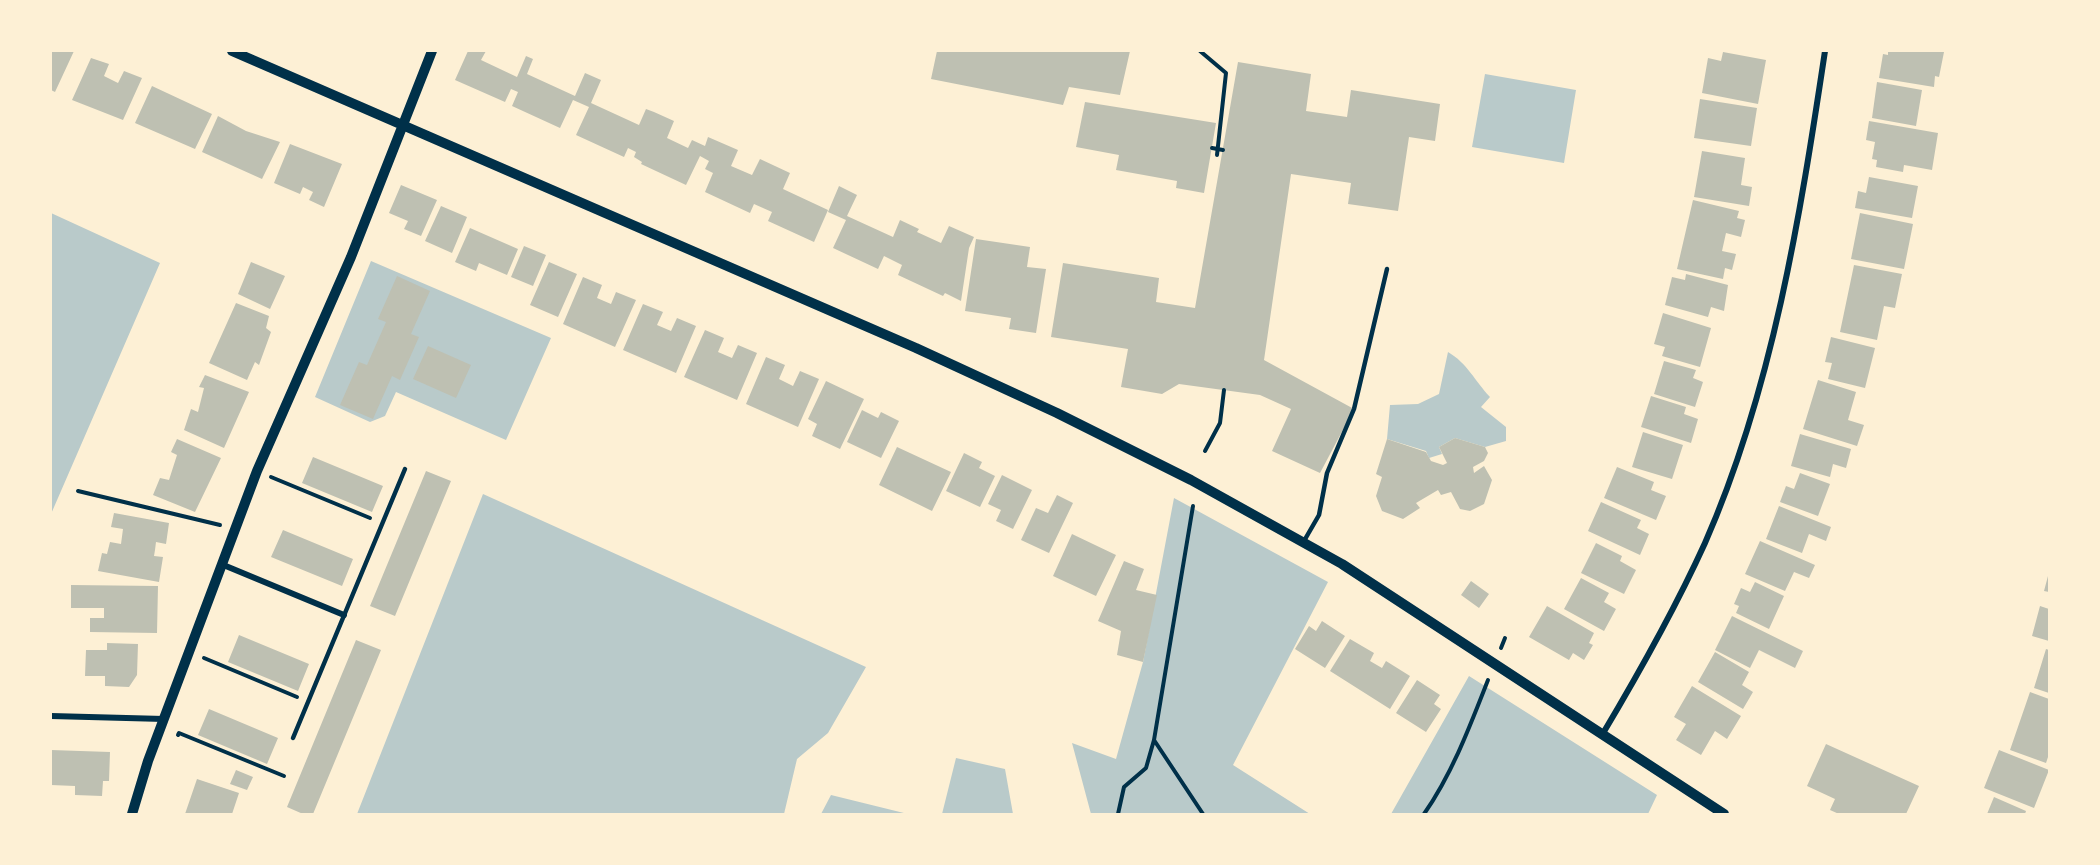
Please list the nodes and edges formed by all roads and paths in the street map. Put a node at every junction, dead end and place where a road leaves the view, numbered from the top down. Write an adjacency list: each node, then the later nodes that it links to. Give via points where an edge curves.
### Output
1 (232, 51): 5 (street)
2 (432, 51): 5 (street)
3 (1200, 51): 7 (path, via 1226,73)
4 (1826, 51): 27 (street, via 1783,295 1735,464 1705,543)
5 (402, 126): 13 (street, via 351,257); 18 (street, via 1058,413)
6 (1212, 148): 7 (path)
7 (1220, 149): 8 (path)
8 (1216, 155)
9 (1387, 270): 18 (lane, via 1354,409 1327,473 1319,514)
10 (1224, 390): 11 (path, via 1220,423)
11 (1205, 451)
12 (405, 469): 16 (lane)
13 (257, 471): 16 (path); 17 (street)
14 (78, 491): 17 (path)
15 (1193, 506): 29 (path)
16 (382, 523): 20 (lane)
17 (235, 529): 19 (street)
18 (1304, 543): 22 (street)
19 (221, 564): 20 (street); 26 (street)
20 (344, 615): 24 (lane)
21 (1504, 638): 22 (path)
22 (1494, 662): 27 (street); 35 (path, via 1470,727)
23 (219, 664): 24 (path)
24 (308, 701): 28 (lane)
25 (51, 716): 26 (street)
26 (165, 719): 32 (street)
27 (1602, 735): 36 (street)
28 (293, 738)
29 (1154, 740): 33 (path, via 1146,768 1124,787); 34 (path)
30 (176, 742): 31 (path, via 179,733)
31 (284, 776)
32 (132, 814)
33 (1118, 814)
34 (1203, 814)
35 (1424, 814)
36 (1724, 814)

